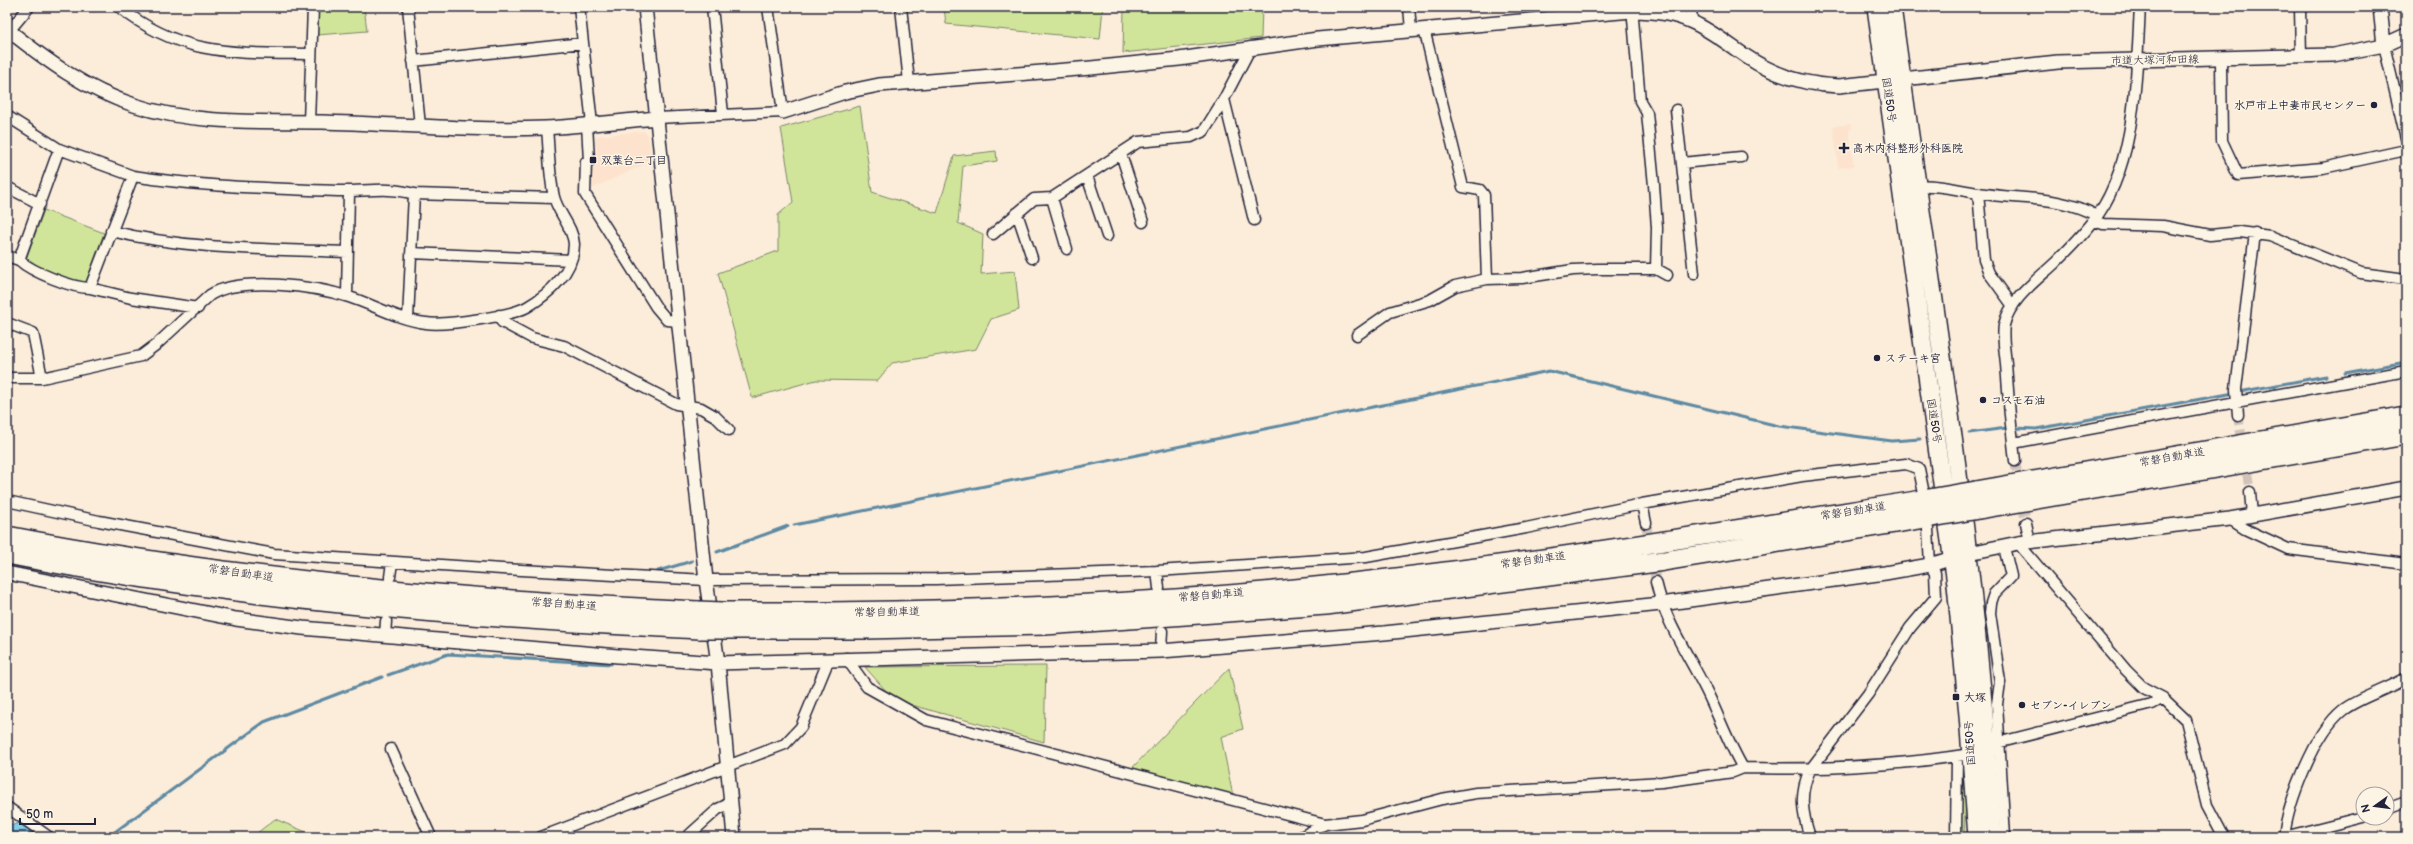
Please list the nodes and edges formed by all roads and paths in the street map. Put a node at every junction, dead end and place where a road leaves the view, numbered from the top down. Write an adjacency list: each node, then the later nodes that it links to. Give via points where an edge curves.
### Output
1 (29, 7): 19 (street)
2 (119, 7): 25 (street, via 163,36 193,46 222,51)
3 (313, 7): 25 (street)
4 (408, 7): 28 (street)
5 (579, 7): 22 (street)
6 (645, 7): 37 (street)
7 (712, 7): 35 (street)
8 (768, 7): 34 (street)
9 (901, 7): 31 (street)
10 (1409, 7): 20 (street)
11 (1691, 7): 18 (street)
12 (1876, 7): 30 (highway, 国道50号)
13 (1892, 7): 30 (highway, 国道50号)
14 (2140, 7): 27 (street)
15 (2300, 7): 26 (street)
16 (2380, 7): 23 (street)
17 (1632, 9): 18 (street, 市道大塚河和田線, via 1670,14); 20 (street, 市道大塚河和田線); 73 (street, via 1640,101 1647,113 1654,185 1658,244)
18 (1692, 22): 30 (street, 市道大塚河和田線, via 1762,66 1798,81 1839,86)
19 (8, 30): 38 (street, via 67,74 93,89 136,106 202,118)
20 (1418, 30): 24 (street, 市道大塚河和田線); 76 (street, via 1463,187 1480,190 1484,195)
21 (2406, 35): 23 (street, 市道大塚河和田線)
22 (583, 42): 28 (street); 39 (street)
23 (2384, 44): 26 (street, 市道大塚河和田線, via 2347,53); 42 (street)
24 (1251, 48): 31 (street, 市道大塚河和田線, via 1091,68); 32 (street)
25 (311, 54): 38 (street)
26 (2301, 57): 27 (street, 市道大塚河和田線)
27 (2137, 60): 30 (street, 市道大塚河和田線, via 2021,65); 59 (street, via 2133,107 2123,159)
28 (413, 61): 40 (street)
29 (2221, 62): 44 (street, via 2222,141 2238,176 2323,168)
30 (1894, 81): 50 (highway, 国道50号); 115 (highway, 国道50号)
31 (909, 82): 34 (street, 市道大塚河和田線, via 845,92)
32 (1224, 99): 45 (street, via 1204,131 1190,137 1138,142); 60 (street)
33 (1676, 110): 47 (street)
34 (783, 112): 35 (street)
35 (723, 114): 37 (street)
36 (7, 116): 43 (street)
37 (657, 118): 39 (street); 84 (street)
38 (310, 122): 40 (street)
39 (589, 124): 41 (street); 84 (street, via 589,161 586,162 585,194 656,307 667,320)
40 (420, 126): 41 (street)
41 (547, 128): 55 (street)
42 (2406, 138)
43 (59, 149): 48 (street); 57 (street)
44 (2406, 150)
45 (1121, 154): 49 (street); 61 (street)
46 (1741, 157): 47 (street)
47 (1682, 163): 74 (street)
48 (132, 176): 52 (street, via 179,184); 62 (street)
49 (1087, 176): 56 (street); 65 (street)
50 (1917, 186): 53 (street, via 1932,185); 114 (highway, 国道50号)
51 (7, 187): 57 (street)
52 (349, 192): 54 (street, via 381,190); 67 (street)
53 (1978, 193): 59 (street, via 2057,200 2073,204); 80 (street, via 1984,260 1989,273)
54 (414, 194): 55 (street); 68 (street)
55 (554, 198): 72 (street, via 570,229 574,244)
56 (1052, 198): 58 (street, via 1034,199); 66 (street)
57 (40, 204): 71 (street)
58 (1018, 213): 64 (street); 70 (street)
59 (2095, 218): 63 (street, via 2103,224 2163,226 2210,235); 80 (street)
60 (1254, 220)
61 (1143, 222)
62 (110, 231): 67 (street, via 146,240 191,246); 78 (street)
63 (2255, 233): 77 (street, via 2270,236 2361,273); 90 (street)
64 (993, 234)
65 (1107, 236)
66 (1067, 249)
67 (348, 252): 79 (street)
68 (411, 253): 72 (street); 83 (street)
69 (7, 256): 71 (street)
70 (1032, 258)
71 (19, 260): 78 (street, via 25,266 54,278)
72 (571, 260): 82 (street, via 558,283 527,307)
73 (1656, 269): 75 (street); 76 (street, via 1573,270 1522,278)
74 (1694, 274)
75 (1667, 275)
76 (1487, 279): 86 (street, via 1455,286 1430,300 1390,312)
77 (2406, 279)
78 (90, 288): 81 (street, via 131,298)
79 (347, 296): 81 (street, via 307,288 237,285 219,290); 83 (street)
80 (2013, 306): 97 (street, via 2003,333)
81 (198, 308): 89 (street, via 141,356)
82 (499, 315): 83 (street, via 427,324); 91 (street, via 502,322 532,338 564,346 676,404)
83 (408, 319)
84 (679, 321): 91 (street)
85 (7, 323): 89 (street, via 33,333)
86 (1357, 335)
87 (2406, 371): 90 (street)
88 (7, 378): 89 (street)
89 (42, 378)
90 (2236, 402): 92 (street); 97 (street)
91 (688, 405): 94 (street, via 701,408 715,416); 122 (street)
92 (2238, 415)
93 (2406, 416): 102 (highway, 常磐自動車道)
94 (729, 430)
95 (2406, 435): 99 (highway, 常磐自動車道)
96 (2406, 442): 99 (highway)
97 (2013, 443): 98 (street)
98 (2015, 461)
99 (2193, 471): 102 (highway, 常磐自動車道)
100 (2406, 488): 106 (street)
101 (2250, 492): 106 (street)
102 (1978, 500): 105 (highway, 常磐自動車道, bridge)
103 (7, 501): 116 (street, via 274,554)
104 (1642, 504): 105 (street, via 1802,476 1906,464 1919,469); 108 (street); 119 (street, via 1533,527 1366,557)
105 (1928, 508): 118 (street); 126 (highway, 常磐自動車道, bridge, via 1325,586 1043,608)
106 (2252, 515): 107 (street)
107 (2230, 519): 111 (street); 117 (street, via 2288,549)
108 (1646, 523)
109 (2026, 523): 111 (street)
110 (7, 536): 126 (highway, 常磐自動車道, via 286,579)
111 (2024, 543): 112 (street); 135 (street, via 2126,670 2144,688)
112 (2004, 546): 114 (street); 136 (street, via 2011,576 1994,594 1990,613 2000,682)
113 (7, 554): 126 (highway, 常磐自動車道, via 175,583 285,598 562,622)
114 (1969, 554): 115 (street); 136 (highway, 国道50号)
115 (1952, 558): 118 (street); 138 (highway, 国道50号, via 1964,664)
116 (392, 562): 121 (street); 122 (street)
117 (2406, 564)
118 (1930, 565): 125 (street); 141 (street, via 1935,573 1936,597 1910,628 1868,694)
119 (1157, 571): 122 (street, via 936,579); 124 (street)
120 (7, 573): 129 (street, via 236,619)
121 (390, 577)
122 (706, 580): 133 (street)
123 (1656, 582): 125 (street)
124 (1160, 588)
125 (1661, 604): 130 (street, via 1384,633); 140 (street, via 1707,691)
126 (699, 620)
127 (386, 621): 129 (street)
128 (1162, 631): 130 (street)
129 (385, 636): 133 (street)
130 (1161, 651): 131 (street)
131 (846, 658): 132 (street); 147 (street, via 867,687 926,720)
132 (829, 659): 133 (street); 139 (street, via 801,727 785,744)
133 (718, 663): 139 (street)
134 (2406, 678): 160 (street, via 2345,709 2331,723 2305,766)
135 (2163, 698): 136 (street, via 2152,704); 159 (street, via 2186,720 2207,805)
136 (1993, 744): 157 (highway, 国道50号); 158 (street)
137 (391, 749): 149 (street)
138 (1964, 755): 141 (street, via 1864,767); 155 (street); 156 (highway, 国道50号)
139 (727, 766): 143 (street); 150 (street)
140 (1743, 768): 141 (street); 147 (street, via 1733,772 1662,782 1476,793 1362,820)
141 (1810, 770): 154 (street, via 1802,798 1802,811)
142 (2406, 802): 144 (street)
143 (731, 804): 151 (street, via 718,809); 152 (street)
144 (2395, 806)
145 (7, 807): 148 (street)
146 (2355, 819): 160 (street)
147 (1325, 824): 153 (street)
148 (50, 837)
149 (431, 837)
150 (541, 837)
151 (687, 837)
152 (734, 837)
153 (1302, 837)
154 (1810, 837)
155 (1956, 837)
156 (1977, 837)
157 (1992, 837)
158 (2005, 837)
159 (2224, 837)
160 (2284, 837)

